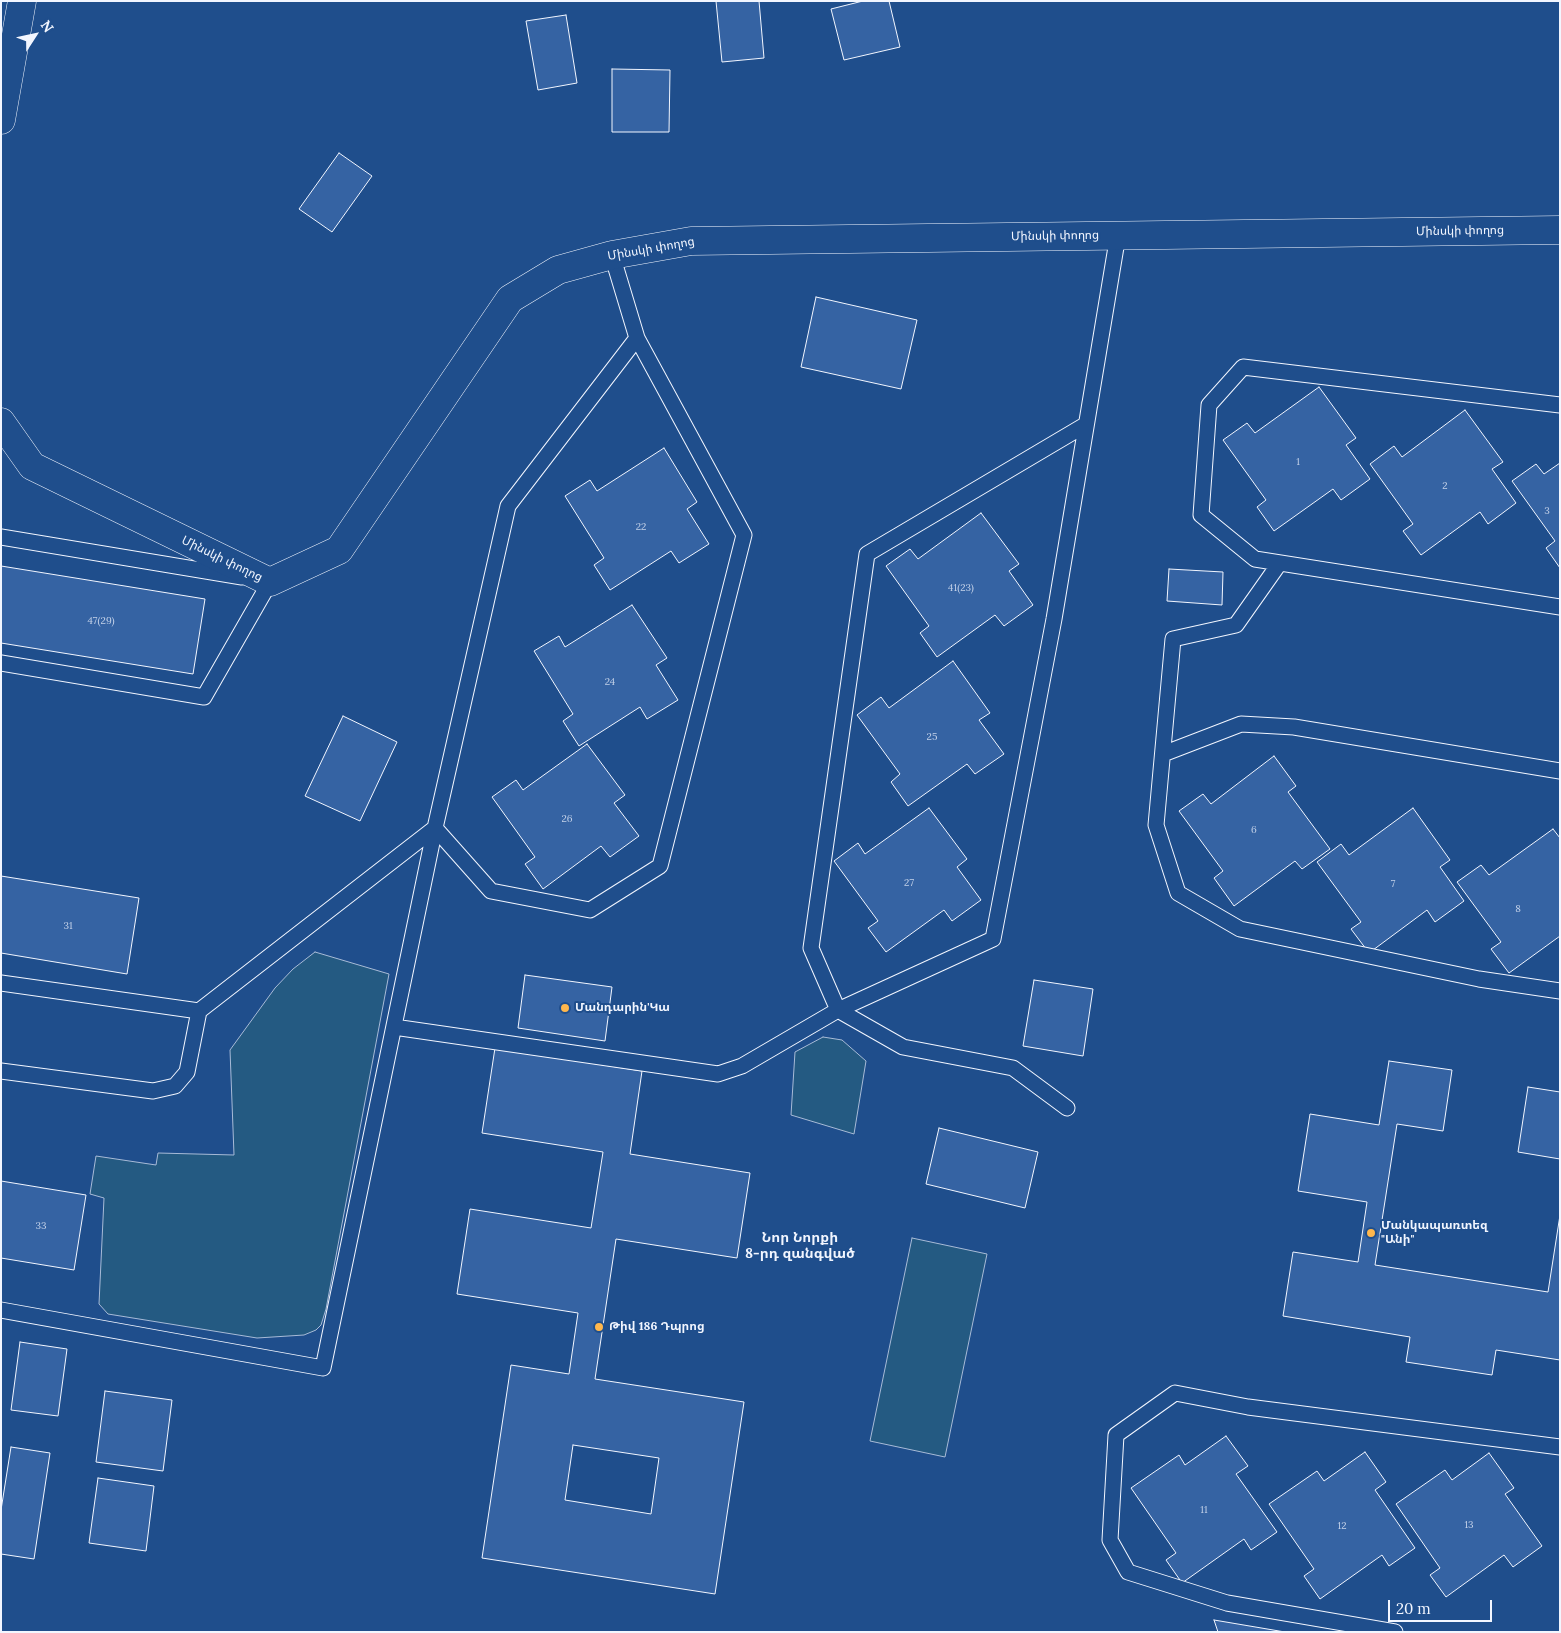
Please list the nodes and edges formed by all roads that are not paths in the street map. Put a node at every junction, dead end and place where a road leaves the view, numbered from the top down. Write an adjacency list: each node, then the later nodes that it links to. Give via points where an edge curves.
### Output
1 (22, 1): 2 (main road)
2 (1, 120)
3 (1560, 230): 4 (main road, Մինսկի փողոց)
4 (1118, 235): 5 (main road, Մինսկի փողոց, via 691,241); 9 (lane)
5 (612, 255): 6 (lane); 12 (main road, Մինսկի փողոց, via 558,270 510,299 339,550)
6 (637, 338): 17 (lane, via 508,506); 17 (lane, via 744,535 660,866 590,910 491,891)
7 (1560, 405): 11 (lane, via 1243,367 1209,406 1201,514 1255,559)
8 (1, 422): 12 (main road, Մինսկի փողոց, via 32,466)
9 (1085, 425): 20 (lane, via 1054,619 993,939); 20 (lane, via 868,554 811,948)
10 (1, 537): 12 (lane)
11 (1279, 564): 13 (lane); 15 (lane, via 1236,626 1173,639)
12 (270, 582): 14 (lane, via 204,697)
13 (1560, 607)
14 (1, 663)
15 (1163, 754): 16 (lane, via 1241,724 1250,724 1294,727); 19 (lane, via 1156,825 1178,893 1240,930 1479,979)
16 (1560, 770)
17 (435, 828): 21 (lane); 22 (lane)
18 (1, 983): 21 (lane)
19 (1560, 990)
20 (838, 1010): 22 (lane, via 742,1066 718,1074); 24 (lane, via 903,1047 1014,1068)
21 (199, 1011): 23 (lane, via 188,1072 175,1086 153,1091)
22 (394, 1027): 25 (lane, via 323,1368)
23 (1, 1071)
24 (1067, 1108)
25 (1, 1310)
26 (1560, 1447): 27 (lane, via 1248,1407 1175,1393 1116,1435 1110,1540 1128,1572 1227,1603)
27 (1395, 1632)

